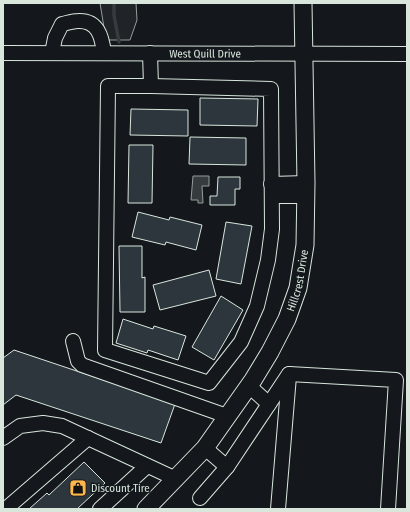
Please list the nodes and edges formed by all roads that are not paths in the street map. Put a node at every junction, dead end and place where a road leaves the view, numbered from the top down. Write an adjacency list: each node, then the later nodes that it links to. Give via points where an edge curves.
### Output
1 (303, 3): 6 (main road, Hillcrest Drive)
2 (3, 53): 3 (street, West Quill Drive)
3 (52, 53): 4 (street, West Quill Drive); 4 (street, via 55,38 62,24 78,20 98,29)
4 (104, 53): 5 (street, West Quill Drive)
5 (150, 53): 6 (street, West Quill Drive); 8 (street)
6 (303, 53): 7 (street, West Quill Drive); 9 (main road, Hillcrest Drive)
7 (407, 54)
8 (151, 86): 10 (street, via 271,89); 10 (street, via 108,86 105,350 209,383 241,342 257,306 268,260 272,229)
9 (306, 189): 10 (street); 13 (main road, Hillcrest Drive, via 305,245 298,288 287,320)
10 (272, 190)
11 (73, 340): 15 (street, via 78,361 82,365)
12 (289, 374): 14 (street); 26 (street); 27 (street, via 396,380)
13 (248, 386): 14 (street); 15 (main road, Hillcrest Drive)
14 (269, 404): 20 (street)
15 (227, 416): 18 (main road, Hillcrest Drive)
16 (3, 438): 17 (street, via 20,426 43,423 62,426)
17 (88, 438): 19 (street); 23 (street)
18 (205, 448): 20 (street); 21 (main road, Hillcrest Drive)
19 (147, 466): 21 (street); 24 (street)
20 (227, 467): 22 (street)
21 (174, 478): 25 (main road, Hillcrest Drive)
22 (200, 498)
23 (7, 506)
24 (100, 509)
25 (146, 509)
26 (278, 509)
27 (388, 509)

